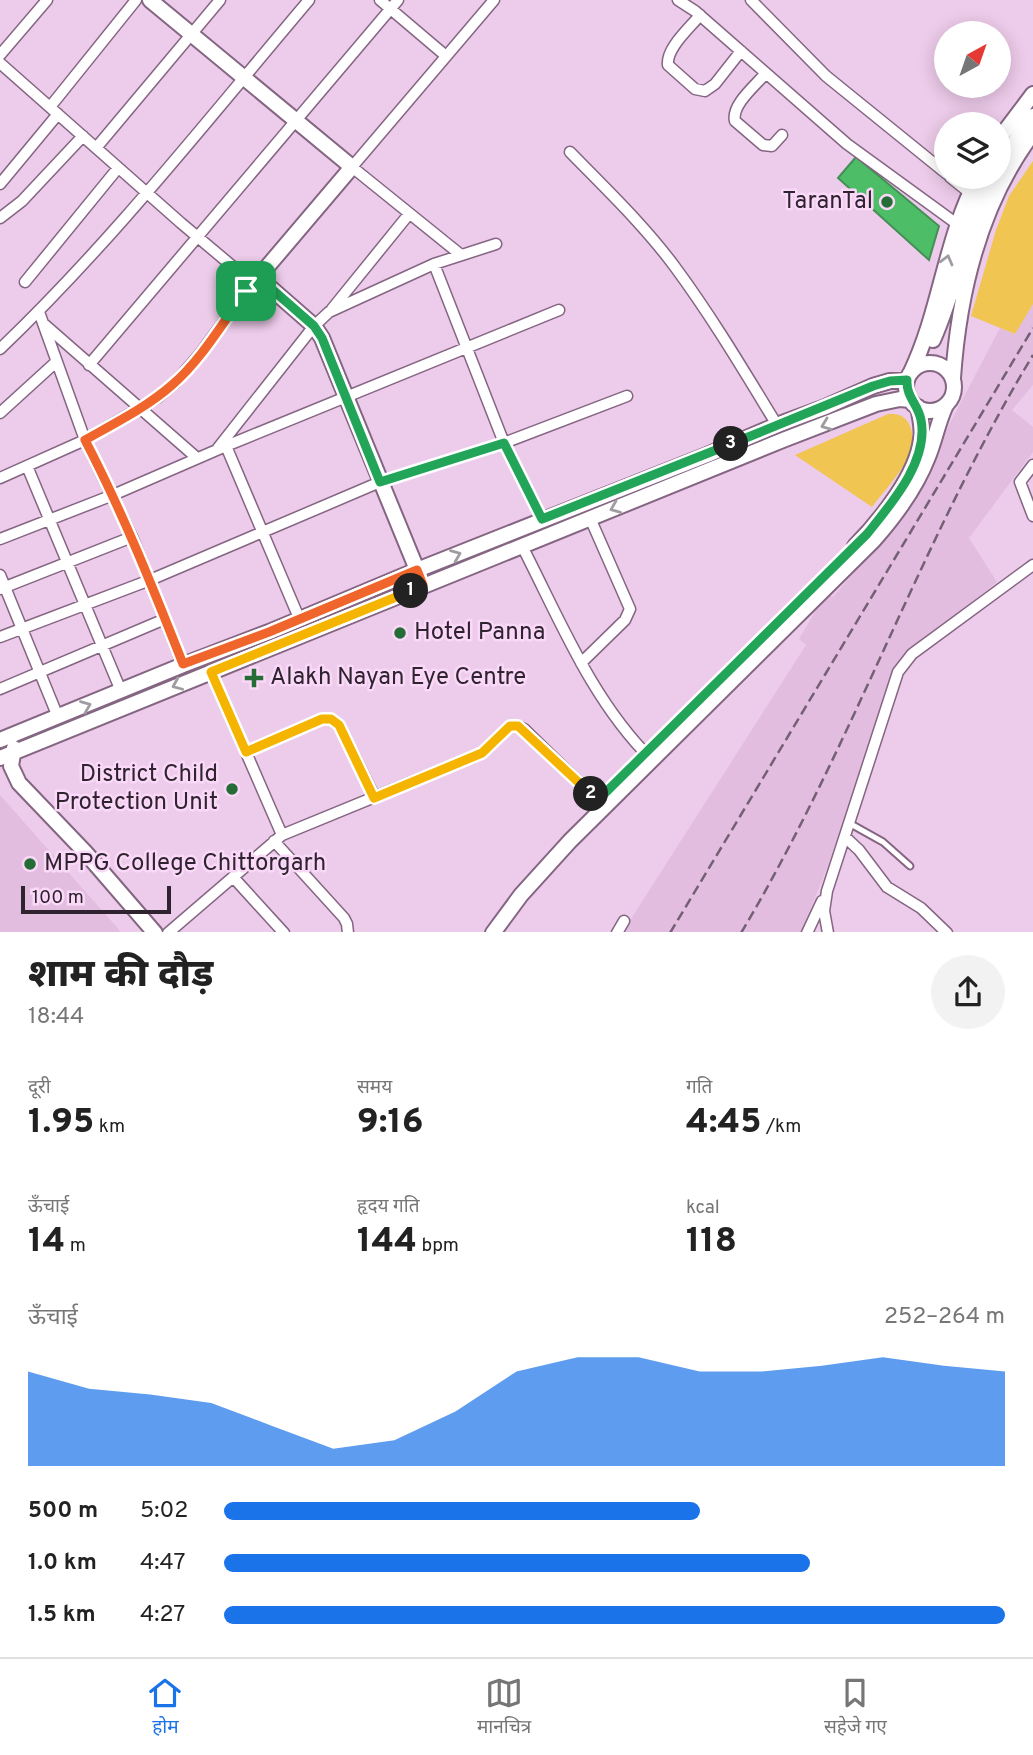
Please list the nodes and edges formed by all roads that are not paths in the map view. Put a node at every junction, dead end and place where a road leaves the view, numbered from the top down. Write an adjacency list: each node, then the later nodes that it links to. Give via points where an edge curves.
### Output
1 (47, 0): 15 (street)
2 (136, 0): 21 (street)
3 (150, 0): 13 (main road)
4 (220, 0): 13 (street)
5 (309, 0): 19 (street)
6 (380, 0): 11 (street)
7 (398, 0): 11 (street)
8 (494, 0): 16 (street)
9 (678, 0): 12 (street)
10 (751, 0): 32 (street, via 826,76)
11 (391, 9): 16 (street); 23 (street)
12 (701, 15): 14 (street); 14 (street, via 670,52 668,65 695,89 705,91)
13 (191, 34): 19 (main road); 30 (street)
14 (741, 51): 18 (street)
15 (0, 55)
16 (446, 56): 34 (street)
17 (1, 66): 21 (street)
18 (766, 73): 26 (street, via 737,107 735,121 763,145 772,146); 43 (street, via 847,144)
19 (243, 77): 23 (main road); 39 (street)
20 (1033, 94): 24 (main road)
21 (54, 111): 27 (street); 35 (street)
22 (1033, 116): 29 (main road)
23 (295, 120): 34 (main road); 45 (street)
24 (1011, 123)
25 (1033, 132): 44 (main road, via 1016,156)
26 (782, 135)
27 (83, 136): 30 (street); 42 (street)
28 (1033, 144): 44 (street)
29 (1011, 147)
30 (96, 148): 33 (street)
31 (570, 152): 71 (street, via 674,266)
32 (934, 164)
33 (118, 167): 39 (street); 52 (street)
34 (352, 167): 41 (street); 51 (main road)
35 (0, 184)
36 (965, 189): 40 (street)
37 (972, 189): 40 (main road)
38 (986, 189): 50 (main road)
39 (146, 193): 45 (street); 55 (street)
40 (970, 193): 43 (main road)
41 (409, 214): 47 (street); 56 (street)
42 (0, 218)
43 (957, 224): 63 (main road, one-way to 43, via 926,341)
44 (981, 232): 64 (main road, via 961,302)
45 (199, 237): 49 (street); 62 (street)
46 (496, 244): 47 (street)
47 (461, 255): 48 (street)
48 (433, 264): 56 (street); 59 (street)
49 (244, 276): 51 (main road, via 254,270); 53 (main road)
50 (957, 276): 63 (main road, via 943,318); 64 (main road)
51 (264, 279): 53 (main road, via 258,293); 58 (main road)
52 (25, 282)
53 (246, 291): 69 (street, via 175,383)
54 (559, 310): 59 (street)
55 (38, 312): 57 (street); 60 (street)
56 (330, 312): 58 (street)
57 (42, 323): 61 (street); 62 (street)
58 (314, 326): 66 (main road); 74 (street)
59 (466, 347): 66 (street); 73 (street)
60 (0, 349)
61 (56, 362): 70 (street); 72 (street)
62 (89, 365): 69 (street)
63 (913, 372): 64 (main road, via 929,363 939,364); 67 (main road, via 907,391); 71 (main road)
64 (950, 374): 68 (main road, via 954,388)
65 (627, 396): 73 (street)
66 (346, 397): 74 (street); 79 (main road)
67 (914, 403): 68 (main road, via 927,410); 84 (main road, one-way to 84, via 900,399 876,404); 113 (main road, via 921,422 919,453 884,513)
68 (946, 405): 113 (main road, via 928,458 892,519)
69 (138, 409): 72 (street); 75 (street)
70 (0, 413)
71 (777, 425): 83 (main road)
72 (85, 440): 77 (street); 80 (street)
73 (504, 443): 79 (street); 83 (street)
74 (221, 448): 75 (street); 85 (street)
75 (197, 458): 80 (street)
76 (1033, 465): 81 (street, via 1020,482)
77 (27, 466): 78 (street); 82 (street)
78 (0, 478)
79 (380, 482): 85 (street); 91 (main road)
80 (113, 495): 82 (street); 86 (street)
81 (1032, 509)
82 (48, 519): 87 (street); 89 (street)
83 (542, 519): 91 (main road, one-way to 83)
84 (590, 519): 88 (main road); 102 (street, via 630,609 625,620)
85 (263, 532): 93 (street); 97 (street)
86 (132, 537): 89 (street); 93 (street)
87 (0, 539)
88 (522, 546): 94 (main road); 102 (street)
89 (67, 563): 95 (street); 96 (street)
90 (1033, 565): 116 (street, via 904,662)
91 (417, 570): 94 (main road); 97 (main road)
92 (0, 575): 95 (street)
93 (150, 580): 96 (street); 98 (street)
94 (423, 585): 105 (main road)
95 (2, 588): 99 (street)
96 (84, 604): 99 (street); 101 (street)
97 (299, 618): 103 (main road)
98 (165, 619): 101 (street); 103 (street)
99 (22, 629): 100 (street); 104 (street)
100 (0, 638)
101 (101, 645): 104 (street); 107 (street)
102 (581, 663): 113 (street, via 605,704)
103 (183, 664): 107 (main road)
104 (39, 671): 106 (street); 108 (street)
105 (211, 672): 111 (street); 112 (main road, one-way to 112)
106 (0, 689)
107 (121, 691): 108 (main road, one-way to 107)
108 (58, 717): 109 (main road)
109 (19, 733): 110 (main road); 112 (main road)
110 (0, 740)
111 (246, 752): 114 (street, via 331,719 339,725); 118 (street)
112 (6, 755): 124 (main road, via 19,783)
113 (649, 757): 115 (main road); 129 (main road, via 545,867)
114 (374, 798): 115 (street, via 482,753 513,725 524,729); 118 (street)
115 (597, 801): 128 (main road, via 539,862)
116 (849, 823): 117 (street); 119 (lane, via 883,842)
117 (845, 837): 121 (street); 123 (street, via 887,887)
118 (278, 838): 120 (street); 127 (street, via 344,918)
119 (910, 866)
120 (233, 877): 125 (street); 126 (street)
121 (827, 891): 131 (street); 132 (street)
122 (624, 921): 130 (street)
123 (936, 922): 133 (street); 134 (street)
124 (154, 932)
125 (169, 932)
126 (283, 932)
127 (348, 932)
128 (484, 932)
129 (494, 932)
130 (618, 932)
131 (807, 932)
132 (828, 932)
133 (928, 932)
134 (946, 932)

